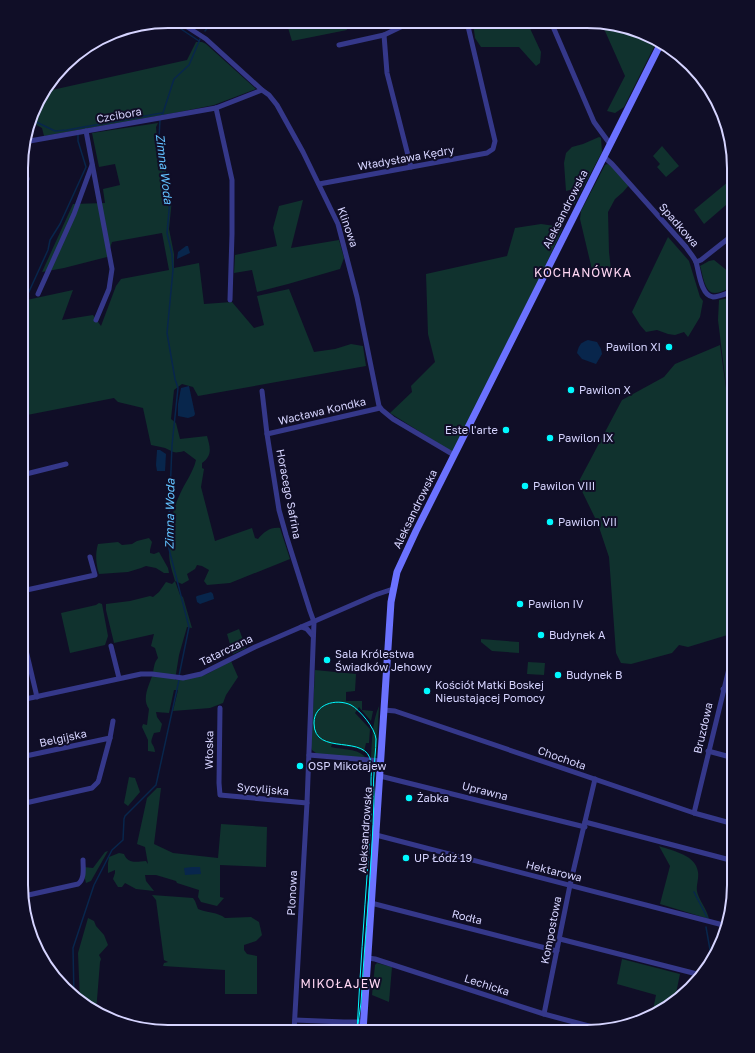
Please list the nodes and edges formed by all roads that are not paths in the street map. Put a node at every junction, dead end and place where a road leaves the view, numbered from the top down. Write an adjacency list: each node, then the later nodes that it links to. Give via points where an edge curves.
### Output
1 (189, 28): 8 (street, Klinowa, via 206,39)
2 (399, 28): 5 (street)
3 (468, 28): 15 (street, Władysława Kędry, via 496,141 494,148 487,153)
4 (554, 28): 12 (street, via 594,122)
5 (384, 35): 6 (street); 15 (street, via 387,73)
6 (339, 45)
7 (658, 48): 12 (main road, Aleksandrowska)
8 (262, 90): 9 (street, Czcibora); 16 (street, Klinowa, via 278,105)
9 (216, 108): 10 (street, Czcibora); 21 (street, via 232,180)
10 (86, 131): 11 (street, Czcibora); 14 (street)
11 (31, 141)
12 (610, 144): 13 (main road, Aleksandrowska)
13 (604, 157): 18 (street, Spadkowa, via 686,247); 26 (main road, Aleksandrowska)
14 (93, 164): 20 (street); 22 (street, via 112,269 109,289)
15 (411, 167): 16 (street, Władysława Kędry)
16 (319, 184): 24 (street, Klinowa, via 336,218 343,241)
17 (727, 240): 18 (street)
18 (696, 262): 19 (street, Spadkowa, via 707,294 715,297)
19 (727, 293)
20 (38, 294)
21 (230, 300)
22 (96, 320)
23 (262, 391): 25 (street, Horacego Safrina)
24 (380, 408): 25 (street, Wacława Kondka); 26 (street, via 393,419)
25 (267, 434): 32 (street, Horacego Safrina, via 282,523)
26 (454, 455): 31 (main road, Aleksandrowska, via 403,557)
27 (66, 464): 28 (street)
28 (28, 474)
29 (90, 557): 30 (street, via 95,575)
30 (28, 590)
31 (393, 590): 32 (street, Tatarczana, via 375,595); 44 (main road, Aleksandrowska)
32 (314, 622): 33 (street, Tatarczana); 34 (street, Plonowa)
33 (301, 627): 34 (street); 38 (street, Tatarczana, via 242,653 208,672 183,678 147,674)
34 (313, 636): 48 (street, Plonowa)
35 (112, 646): 38 (street)
36 (28, 656): 41 (street)
37 (727, 674): 39 (street, Bruzdowa)
38 (119, 678): 41 (street, Tatarczana)
39 (723, 689): 40 (street); 47 (street, Bruzdowa)
40 (727, 690)
41 (37, 697): 42 (street, Tatarczana)
42 (28, 699)
43 (220, 708): 54 (street, Włoska)
44 (384, 710): 51 (main road, Aleksandrowska); 53 (street, Chochoła, via 395,711)
45 (113, 721): 46 (street)
46 (110, 738): 49 (street, Belgijska); 55 (street, via 98,782 92,788)
47 (708, 751): 50 (street); 57 (street, Bruzdowa)
48 (309, 755): 51 (street); 56 (street, Plonowa)
49 (28, 756)
50 (727, 756)
51 (381, 761): 52 (main road, Aleksandrowska)
52 (380, 776): 59 (street, Uprawna); 60 (main road, Aleksandrowska)
53 (595, 779): 57 (street, Chochoła); 59 (street, Kompostowa)
54 (219, 793): 56 (street, Sycylijska, via 222,796)
55 (28, 802)
56 (307, 803): 72 (street, Plonowa)
57 (694, 813): 58 (street, Chochoła)
58 (727, 822)
59 (585, 824): 61 (street, Uprawna); 63 (street, Kompostowa)
60 (376, 835): 63 (street, Hektarowa); 65 (main road, Aleksandrowska)
61 (727, 859)
62 (83, 860): 64 (street, via 83,879 78,884)
63 (570, 885): 66 (street, Hektarowa); 67 (street, Kompostowa)
64 (29, 895)
65 (371, 903): 68 (street, Rodła); 69 (main road, Aleksandrowska)
66 (721, 924)
67 (560, 939): 68 (street, Kompostowa); 70 (street)
68 (557, 951): 71 (street, Kompostowa)
69 (368, 958): 71 (street, Lechicka); 73 (main road, Aleksandrowska)
70 (695, 974)
71 (544, 1014): 75 (street, Lechicka)
72 (295, 1020): 73 (street); 74 (street, Plonowa)
73 (363, 1022)
74 (295, 1025)
75 (585, 1025)

